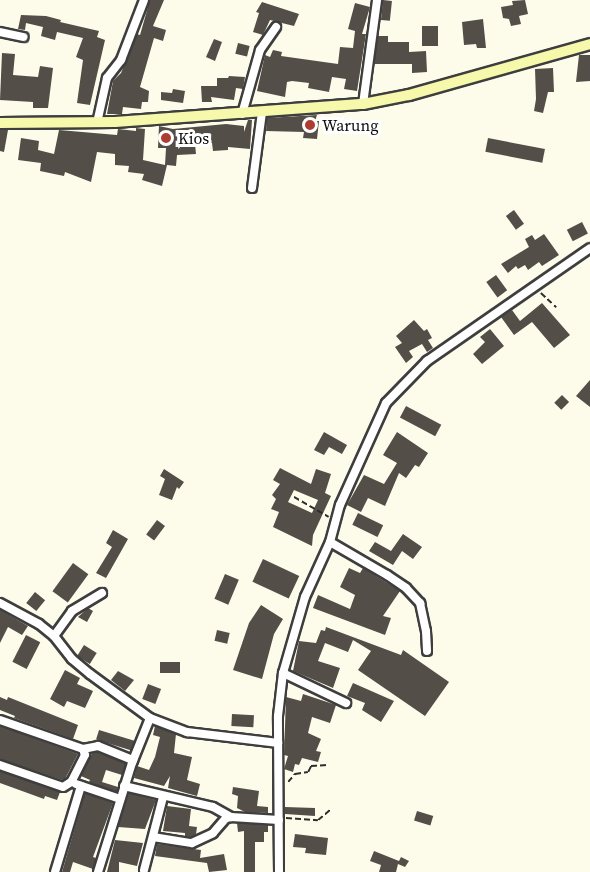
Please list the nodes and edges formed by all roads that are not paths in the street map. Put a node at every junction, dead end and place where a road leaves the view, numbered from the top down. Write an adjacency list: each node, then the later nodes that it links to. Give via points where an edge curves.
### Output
1 (144, 0): 11 (street, via 121,60 107,78)
2 (377, 0): 7 (street)
3 (276, 27): 8 (street, via 260,50)
4 (0, 32): 5 (street)
5 (23, 37)
6 (590, 44): 7 (street, via 419,92)
7 (364, 98): 9 (street)
8 (242, 108): 9 (street); 11 (street)
9 (262, 112): 12 (street)
10 (0, 123): 11 (street)
11 (97, 123)
12 (252, 188)
13 (590, 248): 14 (street, via 427,361 399,387 386,403 335,520)
14 (330, 542): 18 (street, via 387,575 420,603); 19 (street, via 305,597)
15 (102, 593): 17 (street, via 72,611)
16 (0, 603): 17 (street)
17 (54, 636): 21 (street, via 72,659)
18 (427, 651)
19 (283, 673): 20 (street); 23 (street)
20 (345, 703)
21 (150, 718): 23 (street, via 187,732); 25 (street)
22 (0, 720): 24 (street)
23 (278, 743): 33 (street)
24 (83, 749): 25 (street, via 98,746); 27 (street, via 85,755)
25 (133, 760): 29 (street)
26 (0, 765): 27 (street, via 56,786)
27 (71, 782): 28 (street)
28 (81, 786): 31 (street); 36 (street)
29 (124, 786): 30 (street); 31 (street)
30 (163, 796): 32 (street, via 213,807); 34 (street)
31 (120, 799): 37 (street)
32 (231, 817): 33 (street); 34 (street, via 213,833 192,843)
33 (279, 820): 38 (street)
34 (153, 837): 35 (street)
35 (144, 870)
36 (55, 872)
37 (98, 872)
38 (279, 872)

